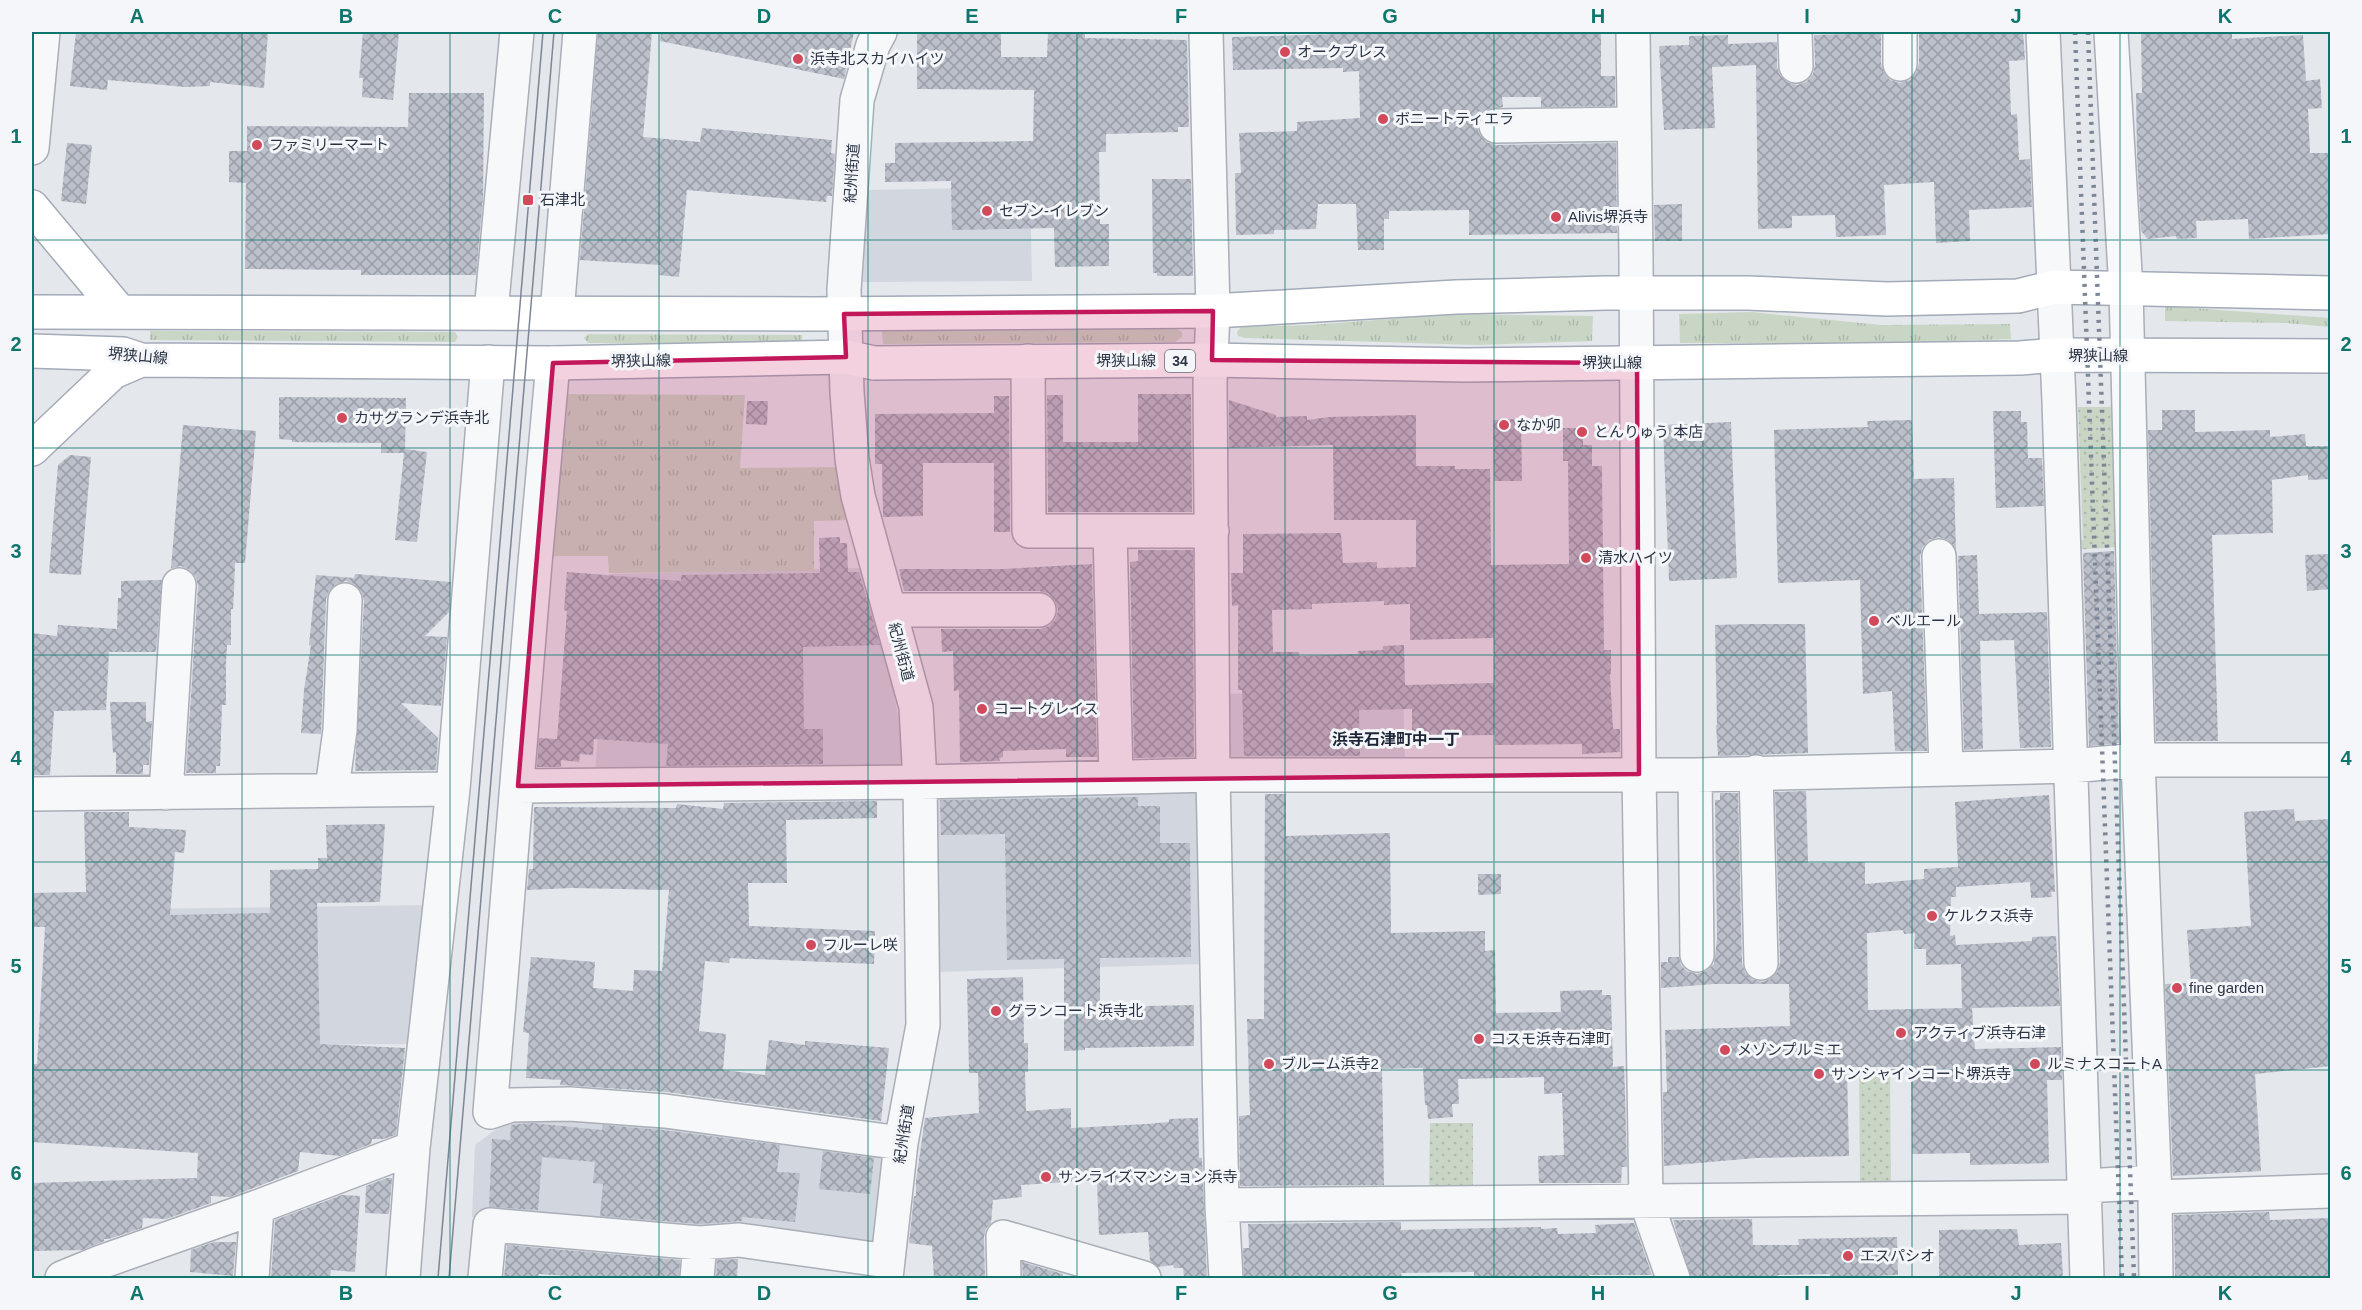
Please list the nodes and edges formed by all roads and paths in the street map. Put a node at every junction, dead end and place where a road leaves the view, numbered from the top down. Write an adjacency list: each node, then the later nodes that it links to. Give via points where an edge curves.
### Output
1 (43, 32): 15 (street)
2 (517, 32): 24 (street)
3 (580, 32): 25 (street)
4 (880, 32): 26 (street, 紀州街道, via 857,100)
5 (1206, 32): 21 (street)
6 (1633, 32): 13 (street)
7 (1796, 32): 12 (street)
8 (1900, 32): 11 (street)
9 (2043, 32): 17 (street)
10 (2111, 32): 18 (street)
11 (1900, 64)
12 (1796, 66)
13 (1634, 124): 14 (street); 20 (street)
14 (1496, 126)
15 (32, 148)
16 (32, 207): 23 (main road)
17 (2054, 287): 18 (main road); 20 (main road, via 2018,296 1887,299 1748,293); 28 (street)
18 (2126, 290): 19 (main road); 29 (street)
19 (2331, 293)
20 (1637, 294): 21 (main road, via 1456,297); 37 (street)
21 (1213, 311): 26 (main road); 33 (street)
22 (32, 312): 23 (main road)
23 (120, 312): 24 (main road)
24 (491, 312): 25 (main road)
25 (557, 313): 26 (main road)
26 (844, 314): 31 (street, 紀州街道)
27 (32, 351): 32 (main road, 堺狭山線 / 34, via 123,354)
28 (2057, 355): 29 (main road, 堺狭山線 / 34); 37 (main road, 堺狭山線 / 34); 48 (street)
29 (2128, 356): 30 (main road, 堺狭山線 / 34); 46 (street)
30 (2331, 356)
31 (846, 357): 34 (main road, 堺狭山線 / 34, via 874,363); 36 (main road, 堺狭山線 / 34); 44 (street, 紀州街道, via 858,496)
32 (141, 360): 35 (main road, 堺狭山線 / 34); 38 (main road, via 113,372)
33 (1212, 360): 34 (main road, 堺狭山線 / 34); 37 (main road, 堺狭山線 / 34, via 1465,365); 40 (street)
34 (1028, 361): 39 (street, via 1029,531)
35 (488, 362): 36 (main road, 堺狭山線 / 34); 58 (street)
36 (554, 363): 56 (street)
37 (1637, 363): 51 (street)
38 (32, 449)
39 (1110, 531): 40 (street); 54 (street)
40 (1212, 531): 52 (street)
41 (1939, 556): 49 (street)
42 (179, 585): 59 (street)
43 (345, 600): 57 (street, via 340,730)
44 (890, 610): 45 (street); 55 (street, 紀州街道, via 916,707)
45 (1039, 610)
46 (2138, 760): 47 (street); 48 (street); 65 (street)
47 (2331, 760)
48 (2071, 766): 49 (street); 67 (street)
49 (1946, 768): 50 (street)
50 (1756, 772): 53 (street); 62 (street)
51 (1639, 774): 52 (street); 53 (street); 68 (street)
52 (1213, 775): 54 (street); 69 (street)
53 (1695, 776): 61 (street)
54 (1116, 777): 55 (street)
55 (921, 782): 56 (street); 63 (street, 紀州街道, via 923,1025)
56 (518, 786): 63 (street, via 490,1112 511,1105 570,1104 665,1111)
57 (332, 789): 58 (street); 59 (street)
58 (453, 789): 64 (street)
59 (166, 793): 60 (street)
60 (32, 794)
61 (1697, 955)
62 (1761, 963)
63 (902, 1143): 72 (street, 紀州街道)
64 (413, 1148): 70 (street); 76 (street)
65 (2155, 1190): 66 (street); 67 (street); 84 (street)
66 (2331, 1191)
67 (2086, 1192): 68 (street); 83 (street)
68 (1646, 1202): 69 (street); 82 (street)
69 (1222, 1205): 81 (street)
70 (257, 1207): 73 (street); 75 (street)
71 (700, 1243): 72 (street, via 739,1239); 77 (street, via 490,1225); 78 (street)
72 (887, 1269)
73 (100, 1270): 74 (street)
74 (62, 1278)
75 (252, 1278)
76 (403, 1278)
77 (485, 1278)
78 (697, 1278)
79 (1004, 1278): 80 (street, via 1003,1237)
80 (1144, 1278)
81 (1227, 1278)
82 (1673, 1278)
83 (2087, 1278)
84 (2156, 1278)

